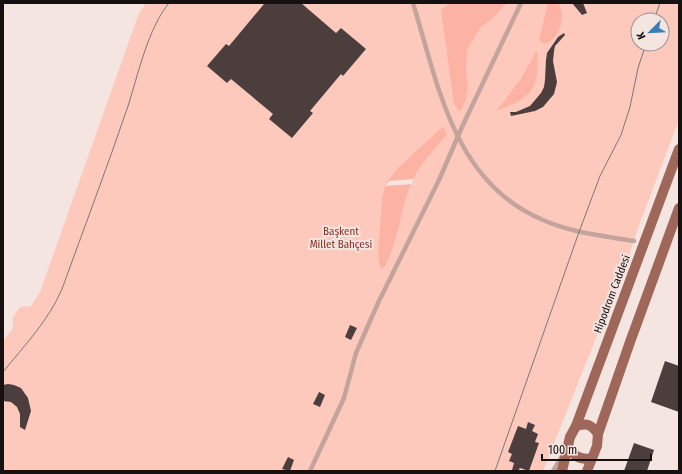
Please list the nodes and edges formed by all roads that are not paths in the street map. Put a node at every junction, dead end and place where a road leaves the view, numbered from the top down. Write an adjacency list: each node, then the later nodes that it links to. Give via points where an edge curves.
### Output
1 (413, 3): 3 (street, via 446,112)
2 (521, 3): 3 (street)
3 (457, 137): 6 (street, via 491,186 516,207 574,231); 11 (street, via 439,180 381,296 356,353 344,398)
4 (679, 149): 7 (main road, Hipodrom Caddesi)
5 (679, 208): 8 (main road)
6 (634, 241)
7 (576, 426): 8 (main road, via 592,426); 9 (main road, Hipodrom Caddesi)
8 (598, 434): 10 (main road, via 597,446)
9 (568, 448): 10 (main road, via 573,455); 12 (street, Hipodrom Caddesi); 13 (main road, Hipodrom Caddesi)
10 (591, 459): 14 (main road)
11 (310, 471)
12 (555, 471)
13 (562, 471)
14 (587, 471)

